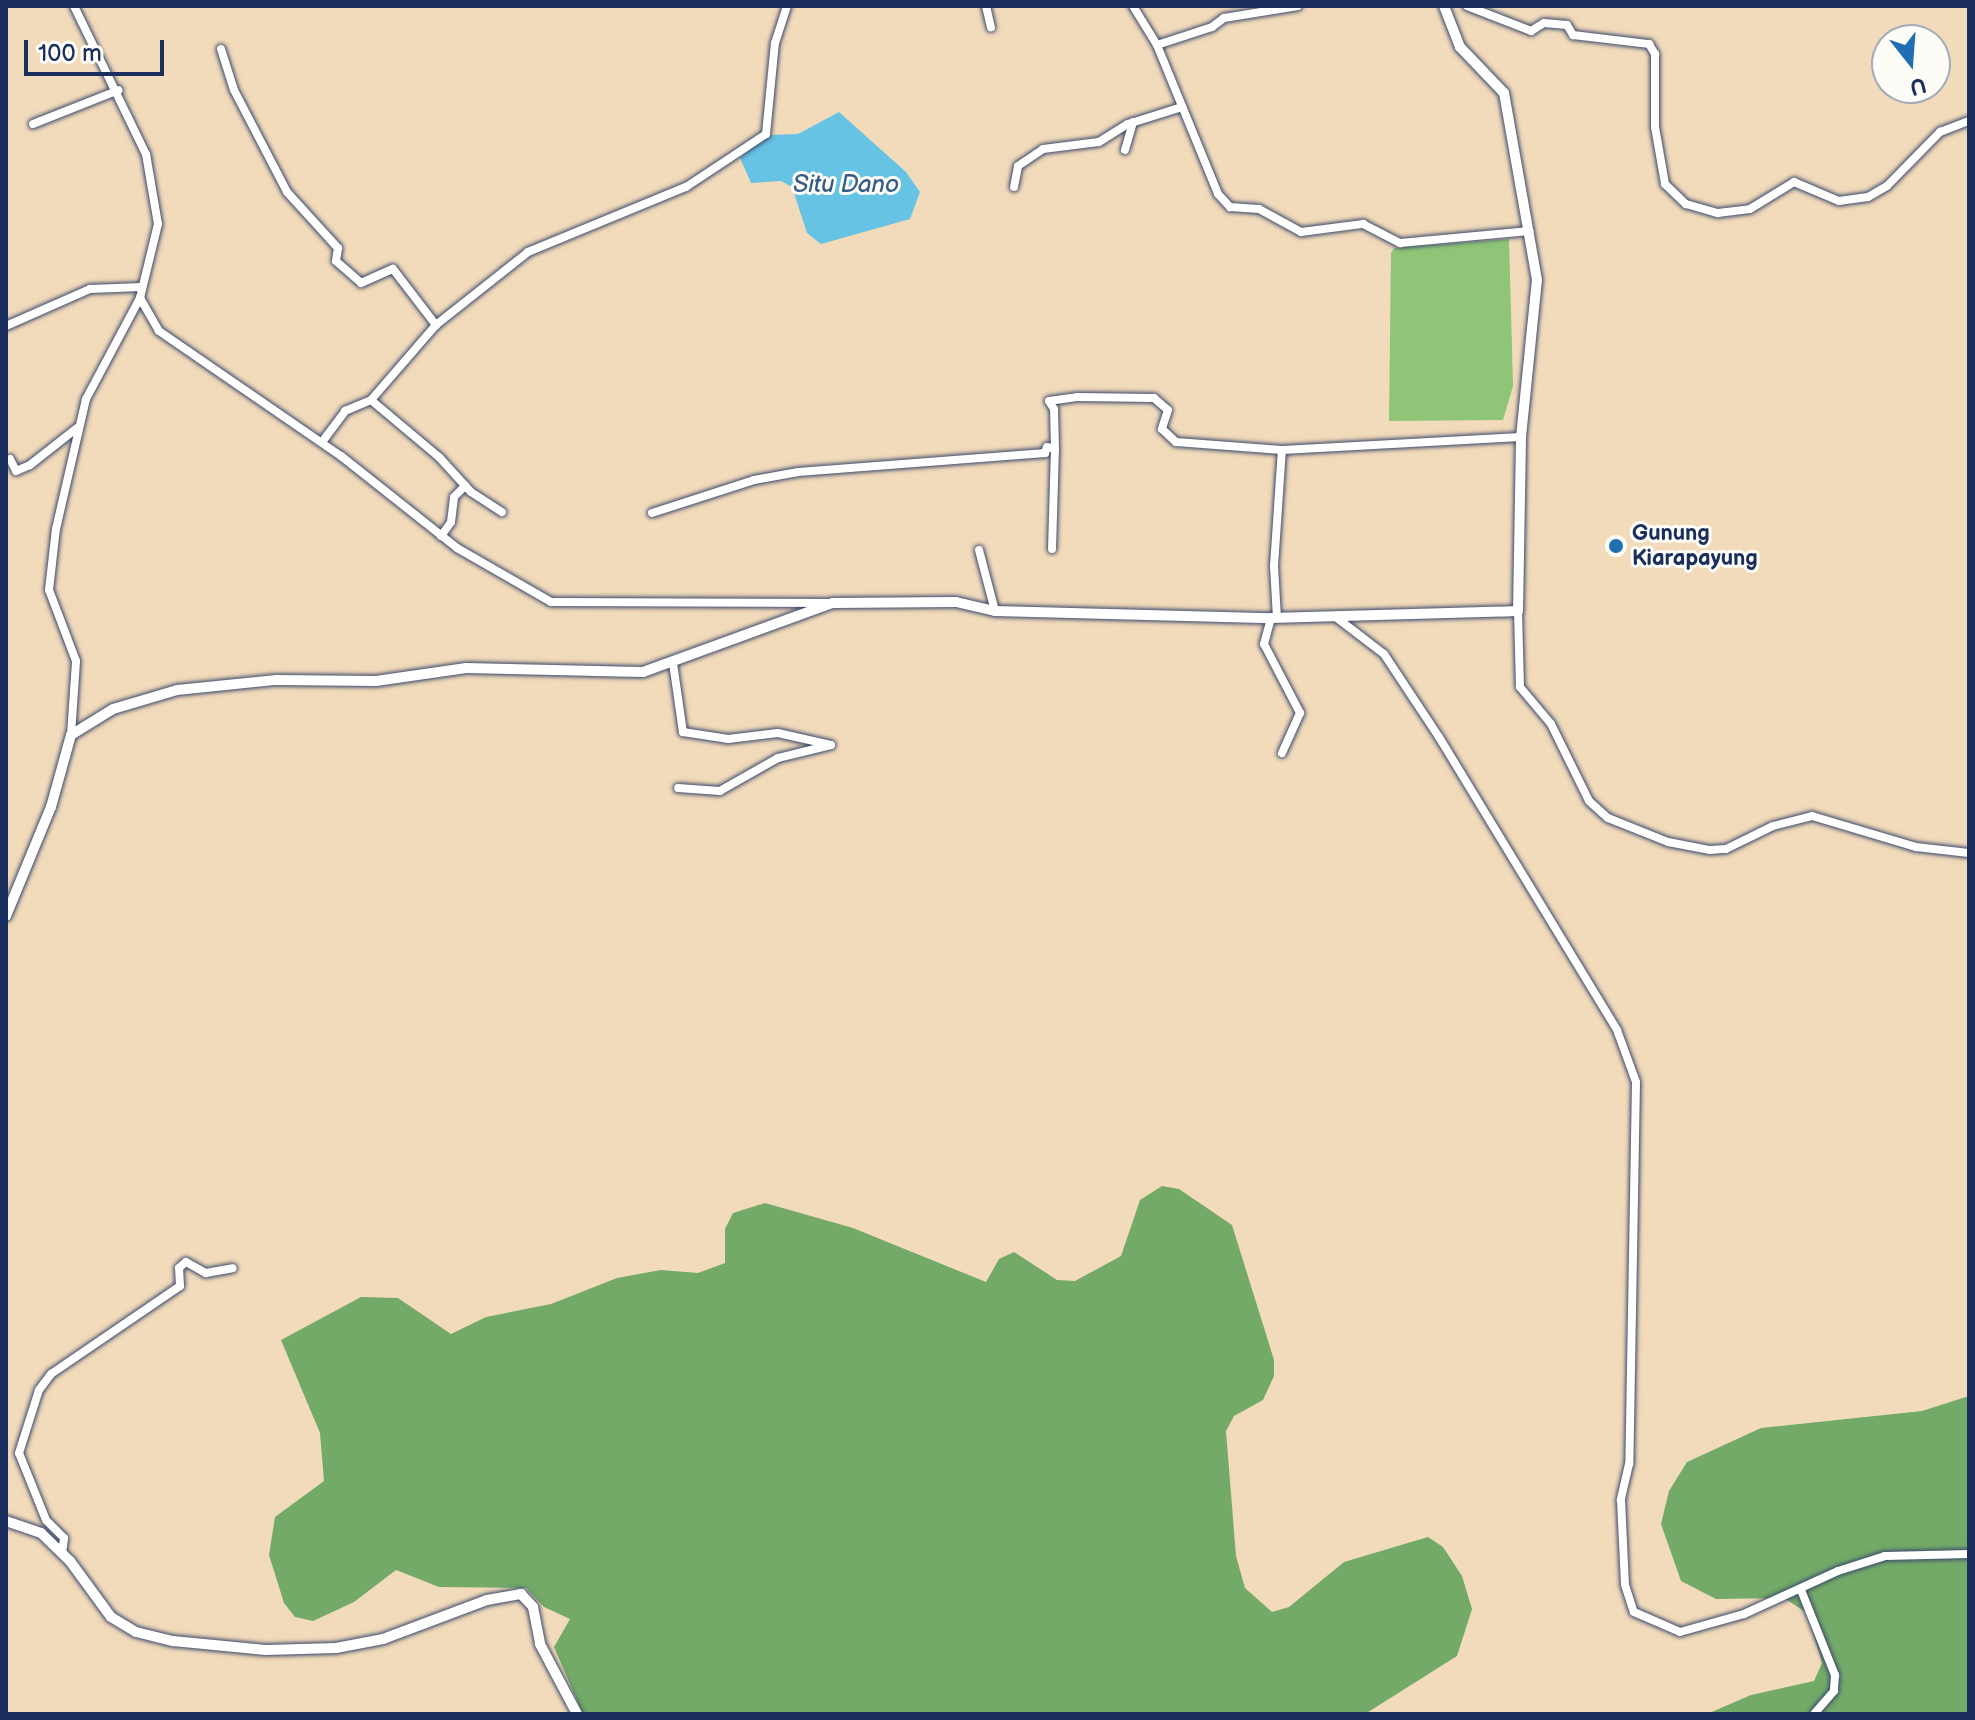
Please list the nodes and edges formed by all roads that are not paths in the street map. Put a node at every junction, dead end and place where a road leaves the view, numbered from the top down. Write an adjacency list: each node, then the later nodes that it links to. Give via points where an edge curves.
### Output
1 (74, 6): 11 (street)
2 (787, 6): 21 (street, via 775,43 766,134 686,187 528,252)
3 (986, 6): 8 (street)
4 (1133, 6): 9 (street)
5 (1297, 6): 9 (street, via 1224,18)
6 (1444, 6): 18 (street, via 1460,47 1504,93)
7 (1467, 6): 13 (street, via 1531,31 1544,23 1567,25 1573,35 1649,44 1655,54 1655,127 1665,184 1686,204 1718,213 1750,209 1794,182 1839,201 1868,197 1887,186 1940,132)
8 (991, 27)
9 (1157, 45): 12 (street)
10 (221, 49): 21 (street, via 234,90 287,192 338,248 336,261 361,283 393,269)
11 (119, 90): 15 (street); 19 (street, via 146,154 157,203 158,224)
12 (1182, 107): 14 (street); 18 (street, via 1218,194 1230,207 1259,209 1301,232 1363,224 1400,243)
13 (1969, 121)
14 (1133, 122): 16 (street); 17 (street, via 1099,142 1043,149 1018,166)
15 (33, 124)
16 (1125, 150)
17 (1014, 187)
18 (1529, 231): 25 (street, via 1538,291)
19 (141, 287): 20 (street); 22 (street, via 90,289)
20 (140, 298): 24 (street, via 86,399); 26 (street, via 159,331)
21 (436, 325): 23 (street)
22 (6, 326)
23 (371, 400): 26 (street, via 345,411); 30 (street)
24 (77, 427): 29 (street, via 30,465 16,471); 42 (street, via 49,590 76,661)
25 (1521, 437): 28 (street); 38 (street)
26 (322, 442): 33 (street)
27 (1055, 449): 28 (street, via 1049,401 1107,394 1154,398 1168,410 1162,429 1172,441); 32 (street, via 798,472 754,480); 34 (street)
28 (1282, 450): 40 (street)
29 (10, 459)
30 (465, 486): 31 (street); 33 (street, via 454,497 451,522)
31 (502, 512)
32 (652, 513)
33 (441, 536): 36 (street, via 501,577 561,605)
34 (1052, 549)
35 (979, 550): 37 (street)
36 (833, 603): 37 (street, via 956,602); 41 (street)
37 (995, 611): 40 (street)
38 (1518, 611): 39 (street); 45 (street, via 1520,687 1548,719 1589,801 1608,818 1668,842 1710,850 1726,849 1773,826 1812,816 1916,847)
39 (1334, 616): 40 (street); 51 (street, via 1380,649 1406,686 1617,1030 1636,1082 1629,1464 1621,1500 1630,1605 1639,1617 1680,1632)
40 (1274, 618): 43 (street, via 1264,644 1300,713)
41 (673, 663): 42 (street, via 629,673 466,668 361,682 276,680 204,686 128,703); 44 (street, via 683,732 728,739 790,734 831,745 778,758 720,791)
42 (71, 735): 46 (street, via 51,807)
43 (1282, 753)
44 (678, 788)
45 (1969, 853)
46 (6, 916)
47 (233, 1268): 49 (street, via 206,1273 186,1262 179,1268 180,1286 51,1374 39,1390 19,1453 46,1520 64,1538)
48 (6, 1521): 49 (street, via 41,1533)
49 (62, 1553): 52 (street, via 111,1617 136,1632 194,1644 266,1650 366,1643 518,1593 533,1607 540,1644)
50 (1969, 1554): 51 (street, via 1885,1556)
51 (1801, 1590): 53 (street, via 1835,1675 1834,1691)
52 (577, 1714)
53 (1814, 1714)

